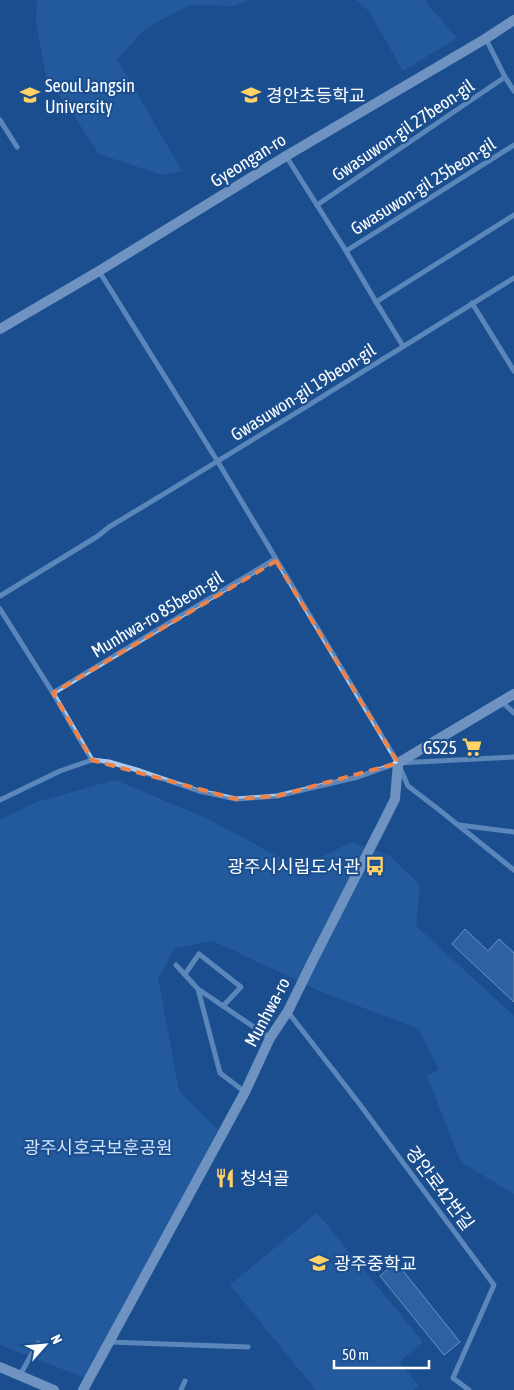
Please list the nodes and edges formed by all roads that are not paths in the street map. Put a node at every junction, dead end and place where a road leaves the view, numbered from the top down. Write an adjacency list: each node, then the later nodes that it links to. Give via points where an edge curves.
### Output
1 (514, 20): 2 (street, Gyeongan-ro)
2 (486, 39): 3 (street); 8 (street, Gyeongan-ro)
3 (505, 77): 4 (street); 9 (street, Gwasuwon-gil 27beon-gil)
4 (514, 91)
5 (0, 120): 7 (street)
6 (514, 145): 11 (street, Gwasuwon-gil 25beon-gil)
7 (17, 146)
8 (286, 156): 9 (street, Gwasuwon-gil 19beon-gil); 12 (street, Gyeongan-ro)
9 (317, 205): 11 (street, Gwasuwon-gil 19beon-gil)
10 (514, 215): 14 (street)
11 (346, 251): 14 (street, Gwasuwon-gil 19beon-gil)
12 (99, 271): 16 (street, Gyeongan-ro); 19 (street)
13 (514, 278): 15 (street, Gwasuwon-gil 19beon-gil)
14 (376, 302): 17 (street, Gwasuwon-gil 19beon-gil)
15 (472, 303): 17 (street, Gwasuwon-gil 19beon-gil); 18 (street)
16 (0, 329)
17 (403, 346): 19 (street, Gwasuwon-gil 19beon-gil)
18 (514, 371)
19 (218, 462): 20 (street); 21 (street)
20 (276, 559): 23 (street, Munhwa-ro 85beon-gil); 29 (street)
21 (0, 596)
22 (0, 609): 23 (street)
23 (53, 693): 28 (street)
24 (514, 694): 25 (street)
25 (502, 702): 26 (street); 29 (street)
26 (514, 713)
27 (514, 757): 29 (street)
28 (92, 760): 29 (street, via 109,762 199,791 236,799 277,796 358,776); 30 (street, via 60,770)
29 (398, 762): 31 (street, via 408,786); 38 (street, Munhwa-ro, via 395,800)
30 (0, 800)
31 (458, 825): 32 (street); 33 (street)
32 (514, 832)
33 (514, 870)
34 (176, 965): 35 (street)
35 (185, 974): 36 (street); 37 (street, via 199,954 241,987)
36 (198, 989): 37 (street); 40 (street, via 220,1073)
37 (223, 1006): 39 (street)
38 (288, 1011): 39 (street, Munhwa-ro); 50 (street, 경안로42번길, via 494,1285 453,1378)
39 (270, 1038): 40 (street, Munhwa-ro)
40 (245, 1092): 42 (street, Munhwa-ro)
41 (38, 1342): 45 (street)
42 (109, 1342): 43 (street); 48 (street, Munhwa-ro)
43 (248, 1348)
44 (0, 1367): 45 (street)
45 (20, 1375): 47 (street)
46 (185, 1382): 49 (street)
47 (54, 1390)
48 (83, 1390)
49 (181, 1390)
50 (469, 1390)

